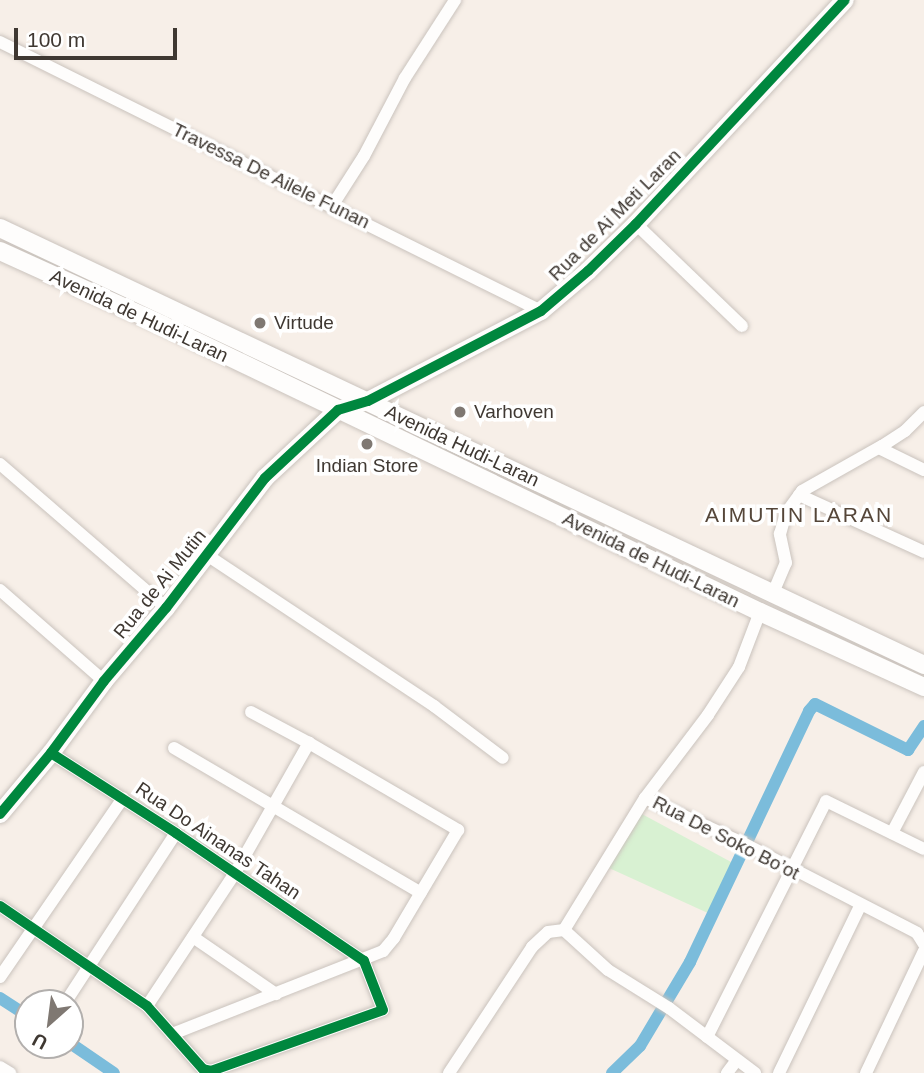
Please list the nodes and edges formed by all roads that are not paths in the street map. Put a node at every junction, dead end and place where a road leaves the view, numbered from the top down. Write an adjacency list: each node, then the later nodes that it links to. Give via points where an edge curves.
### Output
1 (455, 0): 4 (street, via 404,78)
2 (845, 0): 5 (main road, Rua de Ai Meti Laran)
3 (0, 42): 4 (street, Travessa De Ailele Funan)
4 (332, 206): 8 (street, Travessa De Ailele Funan)
5 (636, 223): 8 (main road, Rua de Ai Meti Laran); 9 (street)
6 (0, 228): 10 (main road, Avenida Hudi-Laran)
7 (0, 251): 11 (main road, Avenida de Hudi-Laran)
8 (541, 311): 10 (main road, Rua de Ai Meti Laran)
9 (742, 326)
10 (368, 401): 11 (main road, Rua de Ai Mutin); 20 (main road, Avenida Hudi-Laran)
11 (338, 410): 18 (main road, Rua de Ai Mutin, via 265,478); 22 (main road, Avenida de Hudi-Laran)
12 (924, 412): 13 (street)
13 (879, 448): 15 (street); 16 (street)
14 (0, 464): 21 (street)
15 (924, 470)
16 (799, 495): 17 (street); 20 (street, via 786,513 780,534 786,563)
17 (924, 552)
18 (206, 555): 21 (main road, Rua de Ai Mutin); 30 (street, via 435,706)
19 (0, 590): 24 (street)
20 (772, 593): 23 (main road, Avenida Hudi-Laran)
21 (166, 608): 24 (main road, Rua de Ai Mutin)
22 (760, 612): 25 (main road, Avenida de Hudi-Laran); 33 (street, Rua De Soko Bo’ot, via 739,667)
23 (924, 665)
24 (104, 681): 29 (main road, Rua de Ai Mutin)
25 (924, 687)
26 (251, 712): 27 (street)
27 (309, 743): 34 (street); 41 (street, via 457,829)
28 (174, 748): 34 (street)
29 (51, 752): 32 (street, Rua Do Ainanas Tahan); 35 (main road, Rua de Ai Mutin)
30 (503, 758)
31 (924, 772): 37 (street)
32 (123, 798): 36 (street, Rua Do Ainanas Tahan); 44 (street)
33 (645, 798): 39 (street, Rua De Soko Bo’ot); 45 (street)
34 (272, 808): 40 (street); 41 (street)
35 (0, 814)
36 (176, 832): 40 (street, Rua Do Ainanas Tahan); 50 (street)
37 (892, 833): 38 (street); 39 (street, via 826,801)
38 (924, 849)
39 (793, 871): 43 (street, Rua De Soko Bo’ot); 56 (street)
40 (235, 873): 46 (street); 49 (street, Rua Do Ainanas Tahan)
41 (421, 893): 49 (street, via 383,951)
42 (0, 906): 44 (street)
43 (860, 906): 47 (street, Rua De Soko Bo’ot, via 917,933); 63 (street)
44 (35, 929): 50 (street); 51 (street)
45 (564, 930): 56 (street, via 608,970); 60 (street, via 548,932 531,947)
46 (193, 937): 53 (street); 54 (street)
47 (924, 944)
48 (924, 951): 64 (street)
49 (363, 961): 53 (street); 55 (street, via 383,1010 211,1071 203,1069)
50 (89, 966): 52 (street); 54 (street)
51 (0, 977)
52 (74, 989)
53 (276, 994): 55 (street)
54 (147, 1006): 55 (street)
55 (172, 1034)
56 (707, 1037): 57 (street)
57 (736, 1061): 61 (street); 62 (street)
58 (0, 1067): 59 (street)
59 (10, 1073)
60 (449, 1073)
61 (727, 1073)
62 (755, 1073)
63 (779, 1073)
64 (866, 1073)

